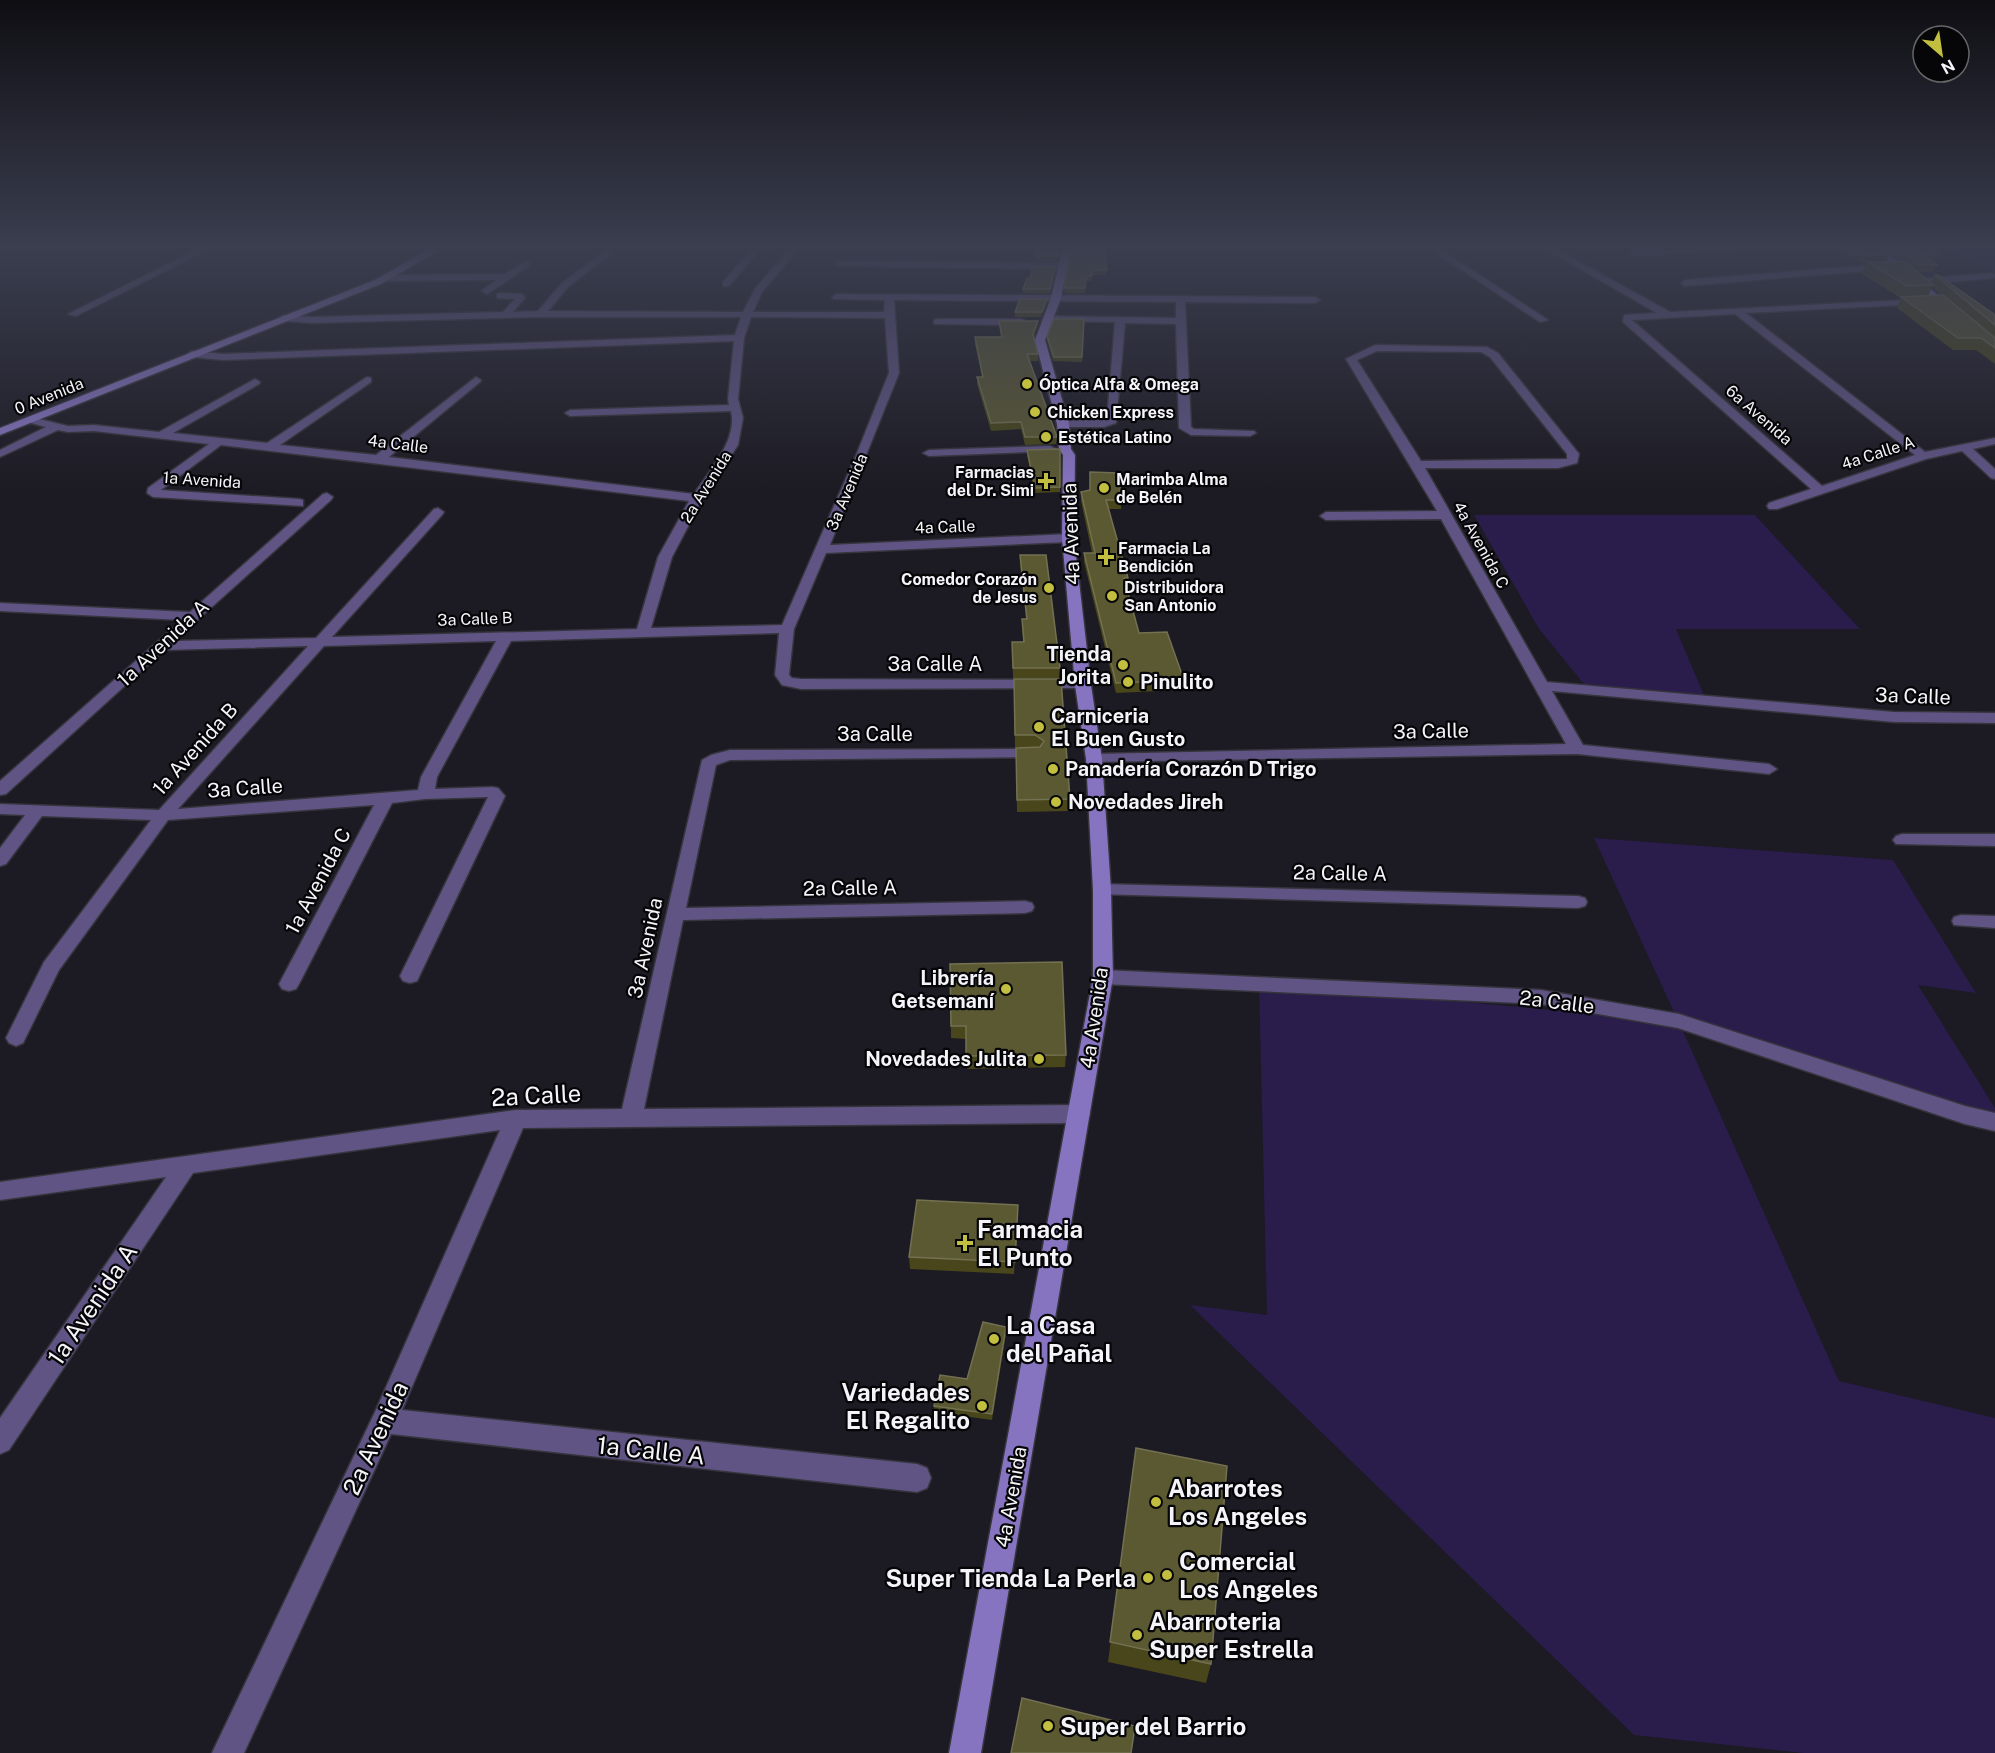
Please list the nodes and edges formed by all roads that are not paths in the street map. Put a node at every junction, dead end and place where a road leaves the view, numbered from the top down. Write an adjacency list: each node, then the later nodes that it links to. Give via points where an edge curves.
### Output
1 (256, 329): 10 (street, 0 Avenida)
2 (742, 329): 9 (street, 2a Avenida)
3 (890, 329): 45 (street, 3a Avenida, via 894,373)
4 (1044, 329): 19 (street, 4a Avenida, via 1040,340)
5 (1119, 329): 19 (street, via 1112,421)
6 (1181, 329): 23 (street, via 1186,431)
7 (1636, 329): 36 (street, 6a Avenida)
8 (1761, 329): 32 (street)
9 (739, 338): 10 (street, via 223,357); 14 (street, 2a Avenida)
10 (192, 354): 16 (street, 0 Avenida)
11 (367, 380): 27 (street)
12 (476, 381): 33 (street)
13 (255, 382): 24 (street)
14 (734, 408): 15 (street); 38 (street, 2a Avenida, via 738,418 732,445)
15 (570, 413)
16 (42, 415): 17 (street, 0 Avenida); 18 (street, 4a Calle)
17 (31, 420): 20 (street, 4a Calle); 22 (street, 0 Avenida)
18 (69, 420): 20 (street); 21 (street, 4a Calle)
19 (1063, 424): 29 (street, 4a Avenida)
20 (56, 426): 21 (street, 4a Calle); 31 (street)
21 (94, 428): 24 (street, 4a Calle)
22 (0, 432)
23 (1250, 433)
24 (163, 435): 25 (street, 4a Calle)
25 (220, 441): 27 (street, 4a Calle); 39 (street, 1a Avenida, via 153,493)
26 (1995, 441): 28 (street, 4a Calle A)
27 (271, 446): 33 (street, 4a Calle)
28 (1964, 447): 32 (street, 4a Calle A); 35 (street)
29 (1065, 449): 30 (street); 44 (street, 4a Avenida, via 1069,455)
30 (928, 453)
31 (0, 454)
32 (1923, 456): 36 (street, 4a Calle A)
33 (379, 459): 38 (street, 4a Calle)
34 (1417, 465): 34 (street, 4a Avenida C, via 1351,359 1375,348 1483,350 1494,356 1573,454 1573,461 1558,464); 42 (street, 4a Avenida C)
35 (1995, 475)
36 (1818, 489): 40 (street, 4a Calle A)
37 (327, 497): 47 (street, 1a Avenida A)
38 (697, 498): 49 (street, 2a Avenida, via 665,557)
39 (299, 503)
40 (1773, 506)
41 (438, 512): 51 (street, 1a Avenida B)
42 (1445, 515): 43 (street); 55 (street, 4a Avenida C)
43 (1326, 516)
44 (1068, 538): 45 (street, 4a Calle); 54 (street, 4a Avenida)
45 (823, 549): 48 (street, 3a Avenida)
46 (0, 607): 47 (street)
47 (192, 616): 52 (street, 1a Avenida A)
48 (787, 629): 49 (street, 3a Calle B); 53 (street, 3a Avenida, via 782,675)
49 (643, 633): 50 (street, 3a Calle B)
50 (506, 636): 51 (street, 3a Calle B); 63 (street, via 429,777)
51 (320, 642): 52 (street, 3a Calle B); 67 (street, 1a Avenida B)
52 (163, 646): 62 (street, 1a Avenida A)
53 (787, 682): 54 (street, 3a Calle A)
54 (1083, 685): 60 (street, 4a Avenida)
55 (1542, 686): 56 (street, 3a Calle, via 1894,717); 57 (street, 4a Avenida C)
56 (1995, 718)
57 (1577, 749): 60 (street, 3a Calle); 61 (street, 3a Calle)
58 (1034, 754): 59 (street, 3a Calle)
59 (717, 758): 74 (street, 3a Avenida, via 708,763)
60 (1094, 759): 71 (street, 4a Avenida)
61 (1768, 769)
62 (0, 790)
63 (425, 794): 64 (street, 3a Calle); 77 (street, 3a Calle, via 497,795)
64 (386, 799): 67 (street, 3a Calle); 79 (street, 1a Avenida C)
65 (0, 809): 66 (street, 3a Calle)
66 (37, 811): 67 (street, 3a Calle); 70 (street)
67 (163, 815): 80 (street, 1a Avenida B, via 51,967)
68 (1902, 840): 69 (street)
69 (1995, 840)
70 (0, 861)
71 (1102, 890): 72 (street, 2a Calle A); 78 (street, 4a Avenida)
72 (1578, 902)
73 (1025, 907): 74 (street, 2a Calle A)
74 (676, 914): 83 (street, 3a Avenida)
75 (1961, 921): 76 (street)
76 (1995, 922)
77 (410, 976)
78 (1103, 977): 81 (street, 4a Avenida); 84 (street, 2a Calle, via 1542,997 1679,1021)
79 (289, 984)
80 (16, 1038)
81 (1079, 1114): 83 (street, 2a Calle); 91 (street, 4a Avenida)
82 (516, 1119): 83 (street, 2a Calle); 85 (street, 2a Calle); 87 (street, 2a Avenida)
83 (631, 1119)
84 (1995, 1122)
85 (185, 1167): 86 (street, 2a Calle); 88 (street, 1a Avenida A)
86 (0, 1191)
87 (384, 1421): 89 (street, 1a Calle A); 90 (street, 2a Avenida)
88 (0, 1441)
89 (917, 1478)
90 (228, 1753)
91 (965, 1753)

